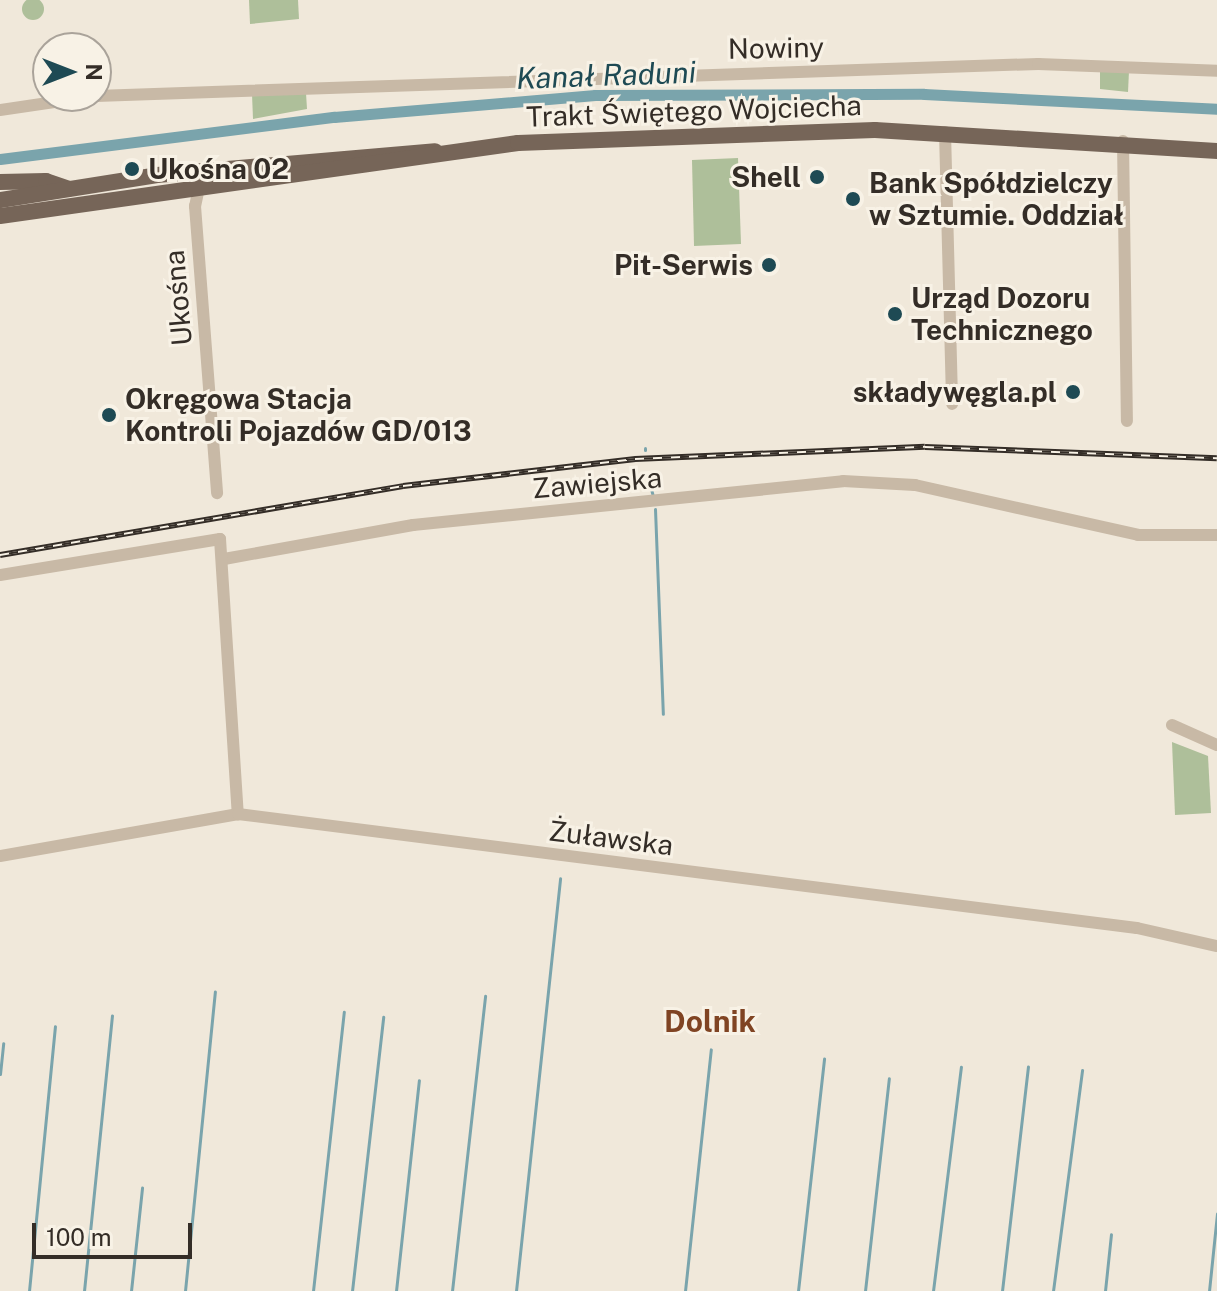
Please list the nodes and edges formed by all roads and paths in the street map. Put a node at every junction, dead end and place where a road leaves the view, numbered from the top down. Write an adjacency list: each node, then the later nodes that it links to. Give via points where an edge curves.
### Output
1 (1217, 71): 2 (street, Nowiny, via 1038,64)
2 (112, 95)
3 (32, 105): 4 (street, Nowiny)
4 (0, 110)
5 (945, 132): 6 (main road, Trakt Świętego Wojciecha); 8 (main road, Trakt Świętego Wojciecha, via 548,142); 17 (street)
6 (1123, 141): 7 (main road, Trakt Świętego Wojciecha); 18 (street)
7 (1217, 151)
8 (445, 152): 9 (main road, Trakt Świętego Wojciecha, via 411,149); 13 (main road, Trakt Świętego Wojciecha)
9 (211, 170): 10 (main road, Trakt Świętego Wojciecha); 13 (street)
10 (172, 173): 12 (main road, Trakt Świętego Wojciecha); 13 (street)
11 (0, 182): 12 (main road, via 46,181)
12 (69, 190): 14 (main road, Trakt Świętego Wojciecha); 15 (main road)
13 (195, 194): 15 (main road, Trakt Świętego Wojciecha); 19 (street, Ukośna)
14 (0, 200)
15 (94, 206): 16 (main road, Trakt Świętego Wojciecha)
16 (0, 216)
17 (952, 404)
18 (1127, 421)
19 (217, 493)
20 (1217, 535): 21 (street, Zawiejska, via 1138,535 915,485 843,481 413,525)
21 (224, 559): 22 (street, via 223,543 214,538); 25 (street)
22 (0, 575)
23 (1172, 725): 24 (street)
24 (1217, 745)
25 (238, 814): 26 (street, Żuławska); 27 (street, Żuławska, via 1077,920)
26 (0, 856)
27 (1217, 946)

